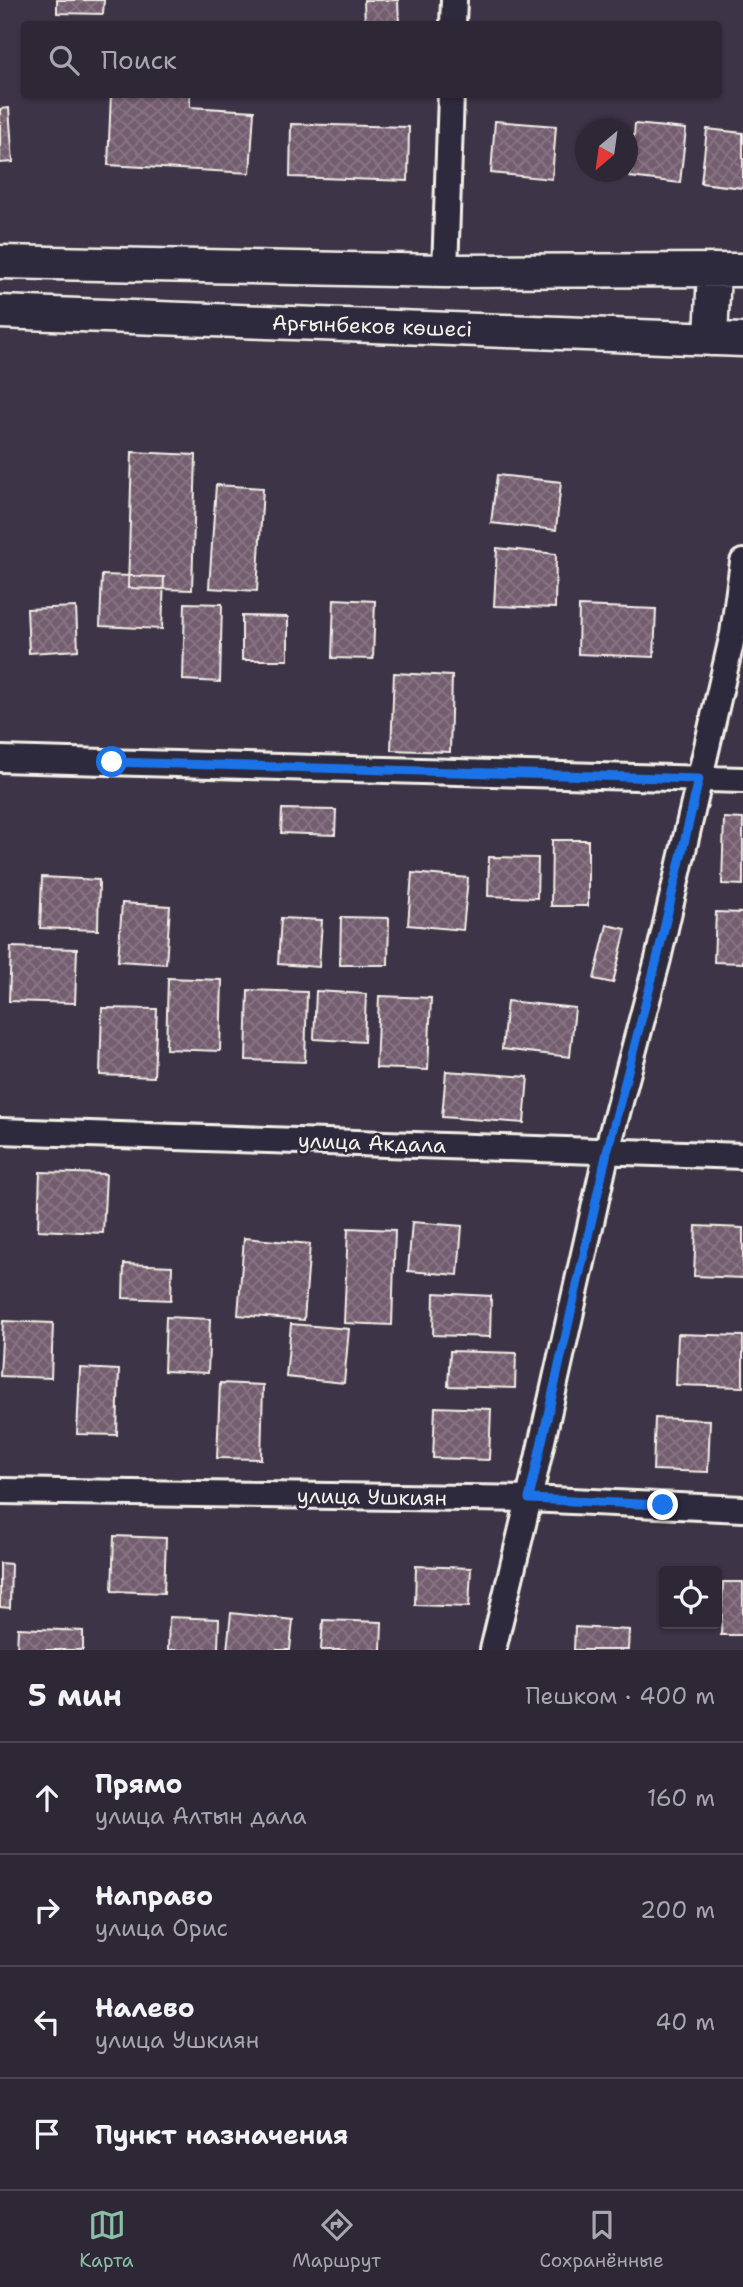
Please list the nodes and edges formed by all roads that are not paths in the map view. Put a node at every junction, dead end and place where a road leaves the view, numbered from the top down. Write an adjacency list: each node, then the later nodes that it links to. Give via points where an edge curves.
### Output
1 (454, 0): 2 (street)
2 (453, 21)
3 (451, 98): 6 (street)
4 (0, 262): 6 (main road)
5 (729, 270): 6 (main road); 8 (main road)
6 (445, 271)
7 (0, 312): 8 (main road, Арғынбеков көшесі)
8 (711, 339): 9 (main road, Арғынбеков көшесі)
9 (743, 340)
10 (743, 562): 12 (street, via 733,634)
11 (0, 759): 12 (street)
12 (699, 779): 13 (street); 15 (street)
13 (743, 780)
14 (0, 1131): 15 (street, улица Акдала)
15 (607, 1152): 16 (street, улица Акдала); 18 (street)
16 (743, 1157)
17 (0, 1491): 18 (street, улица Ушкиян)
18 (529, 1499): 19 (street, улица Ушкиян); 20 (street)
19 (743, 1509)
20 (493, 1650)

